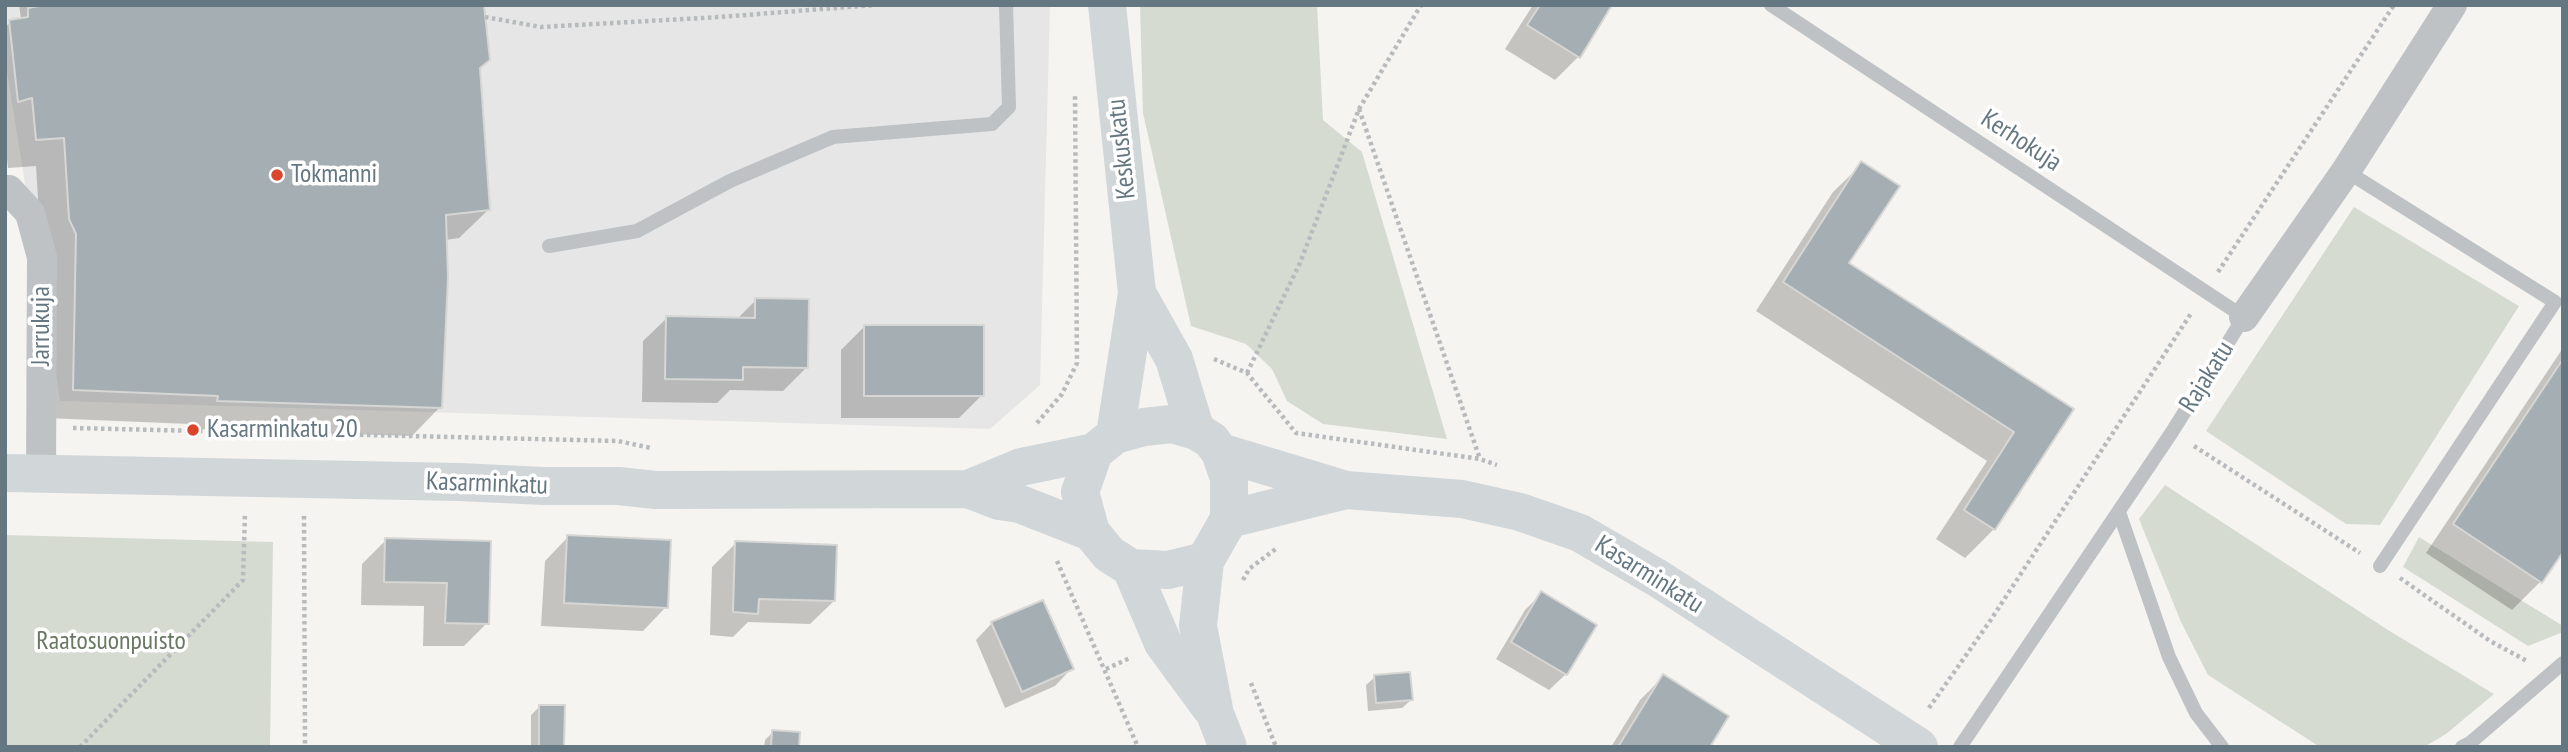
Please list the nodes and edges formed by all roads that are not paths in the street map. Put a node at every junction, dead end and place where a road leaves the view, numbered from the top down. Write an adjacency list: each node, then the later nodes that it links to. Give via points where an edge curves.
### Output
1 (1006, 5): 7 (lane, via 1009,107 992,124 833,137 730,181 637,231)
2 (1107, 5): 8 (street, Keskuskatu)
3 (1771, 5): 10 (lane, Kerhokuja)
4 (2452, 5): 5 (street, Rajakatu)
5 (2346, 171): 9 (lane); 10 (street, Rajakatu)
6 (5, 190): 13 (street, Jarrukuja, via 30,213 42,257 41,428)
7 (549, 246)
8 (1137, 293): 11 (street, Keskuskatu, via 1174,359); 12 (street, Keskuskatu)
9 (2559, 296): 20 (lane)
10 (2244, 317): 16 (lane, Rajakatu)
11 (1208, 441): 12 (street, via 1172,424 1144,427); 15 (street); 17 (street, via 1229,478)
12 (1105, 444): 14 (street, Kasarminkatu, via 1020,467); 18 (street, via 1080,492)
13 (23, 474): 14 (street, Kasarminkatu, via 656,490)
14 (968, 489): 18 (street, Kasarminkatu)
15 (1346, 489): 17 (street); 24 (street, Kasarminkatu, via 1462,499 1520,512 1580,533)
16 (2119, 512): 25 (lane, Rajakatu); 26 (lane, via 2169,657 2196,713)
17 (1229, 519): 19 (street)
18 (1091, 531): 21 (street, via 1109,554)
19 (1205, 561): 21 (street, via 1168,570); 23 (street, via 1198,626)
20 (2380, 566)
21 (1131, 568): 23 (street, via 1163,643)
22 (2563, 663): 27 (lane)
23 (1222, 731)
24 (1919, 747)
25 (1960, 747)
26 (2222, 747)
27 (2462, 747)

